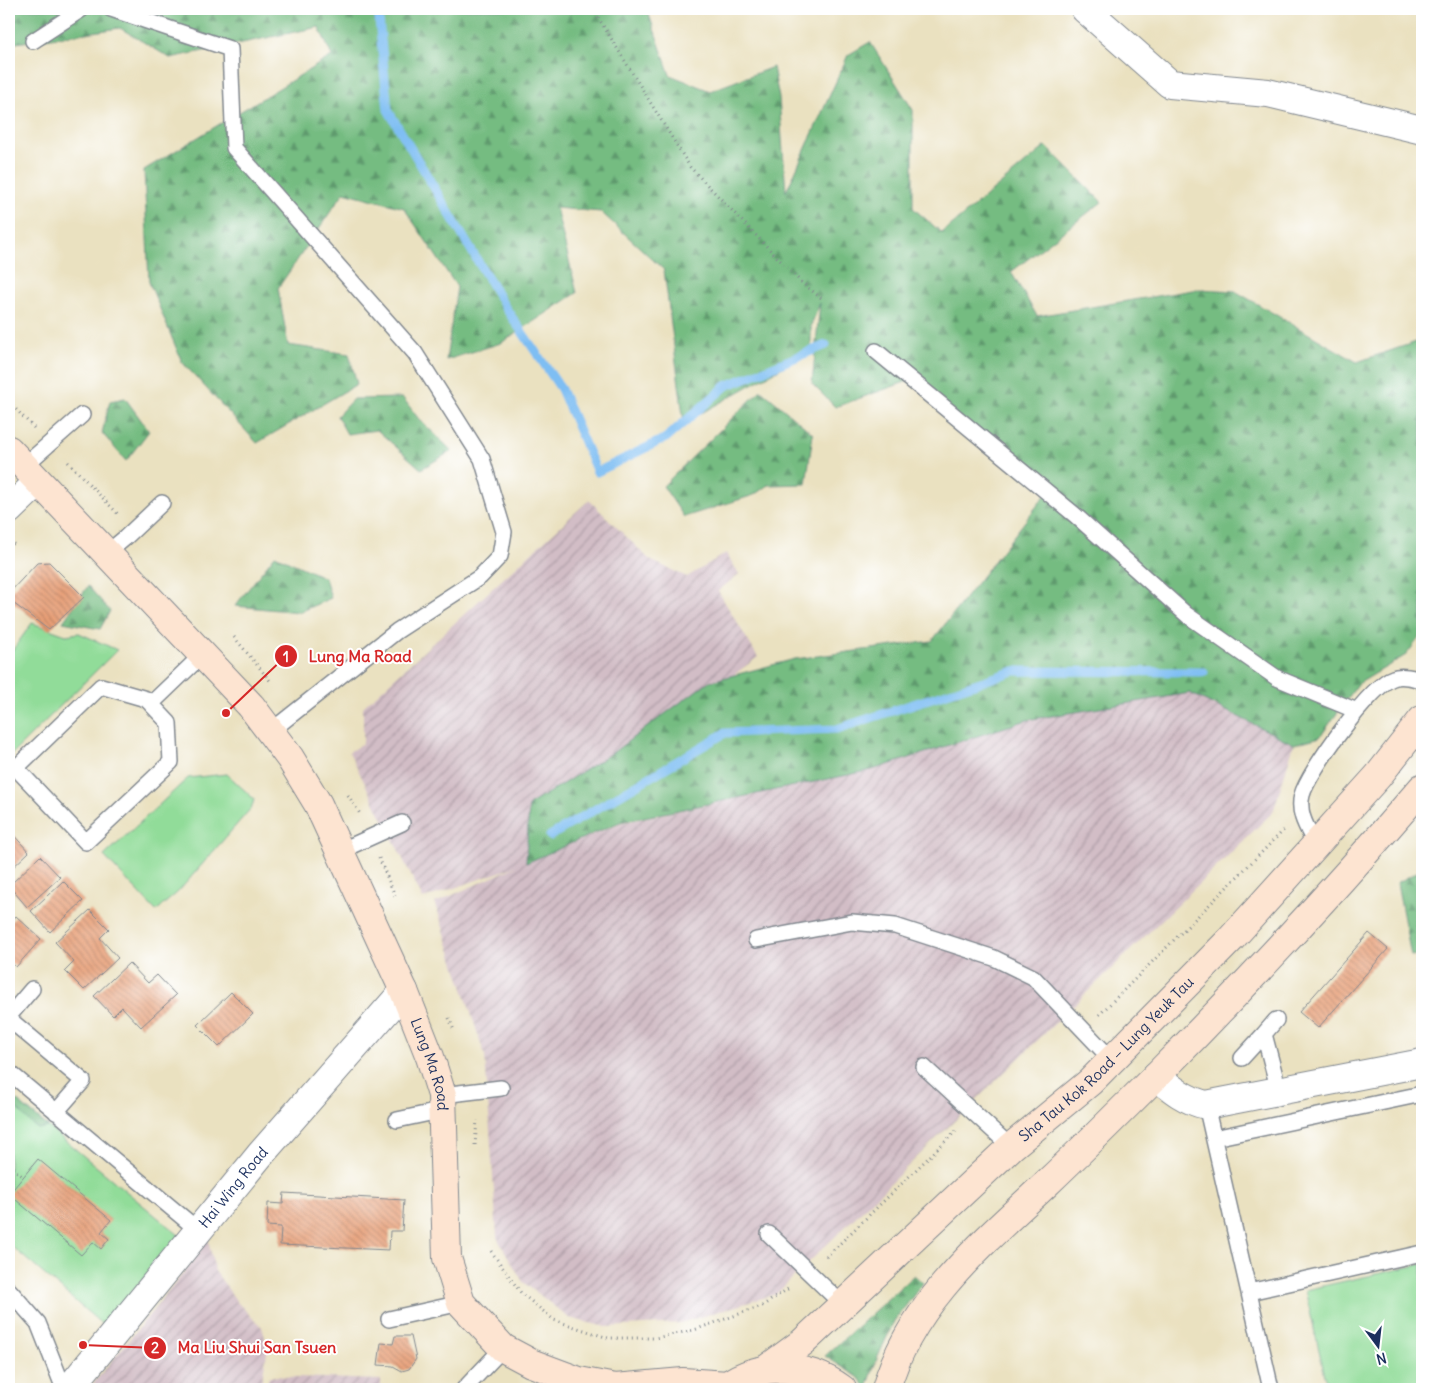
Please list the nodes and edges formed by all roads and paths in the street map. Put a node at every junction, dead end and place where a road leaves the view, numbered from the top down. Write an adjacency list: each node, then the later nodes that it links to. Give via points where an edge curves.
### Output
1 (82, 9): 5 (lane)
2 (112, 9): 27 (lane, via 230,49 234,148 415,353 482,459 504,532 500,556 480,577 397,631)
3 (592, 9): 7 (path, via 690,167 801,282)
4 (1085, 9): 6 (street, via 1170,84 1268,93)
5 (33, 41)
6 (1422, 130)
7 (821, 298)
8 (876, 351): 25 (lane, via 1075,516 1187,615 1277,678)
9 (9, 402): 11 (path)
10 (82, 415): 13 (lane)
11 (38, 432)
12 (68, 462): 16 (path)
13 (24, 466): 15 (street); 19 (main road, Lung Ma Road)
14 (162, 503): 19 (lane)
15 (9, 510)
16 (121, 517)
17 (9, 541): 18 (path)
18 (15, 545)
19 (107, 553): 21 (main road, Lung Ma Road)
20 (234, 637): 23 (path)
21 (203, 654): 24 (lane); 27 (main road, Lung Ma Road)
22 (1422, 682): 25 (lane, via 1394,677 1380,686)
23 (274, 684)
24 (151, 704): 24 (lane, via 169,722 171,762 86,842 16,768 101,686 146,699)
25 (1357, 711): 29 (lane, via 1313,773 1302,795)
26 (1422, 720): 31 (main road, Sha Tau Kok Road – Lung Yeuk Tau, via 1378,776)
27 (271, 731): 32 (main road, Lung Ma Road, via 318,804)
28 (1422, 788): 45 (main road, via 1262,968)
29 (1301, 811): 31 (lane); 37 (path, via 1200,917)
30 (402, 823): 32 (lane)
31 (1316, 845): 41 (main road, Sha Tau Kok Road – Lung Yeuk Tau, via 1231,939)
32 (340, 851): 35 (main road, Lung Ma Road)
33 (756, 940): 41 (lane, via 852,922 895,926 994,958 1033,977)
34 (32, 989): 36 (lane)
35 (404, 991): 49 (main road, Lung Ma Road, via 430,1057); 58 (street, Hai Wing Road)
36 (9, 1017): 51 (lane, via 83,1081)
37 (1095, 1019)
38 (1276, 1020): 39 (lane)
39 (1264, 1034): 40 (lane); 47 (lane)
40 (1242, 1058)
41 (1112, 1060): 55 (main road, Sha Tau Kok Road – Lung Yeuk Tau)
42 (1422, 1063): 47 (street)
43 (924, 1067): 55 (lane)
44 (9, 1072): 51 (lane)
45 (1156, 1076): 50 (street, via 1179,1094); 77 (main road, via 980,1245 941,1290 905,1343)
46 (501, 1088): 49 (lane)
47 (1279, 1091): 50 (street)
48 (1422, 1094): 54 (lane)
49 (443, 1103): 52 (lane); 66 (main road, Lung Ma Road, via 448,1258)
50 (1206, 1105): 54 (lane)
51 (56, 1112): 58 (lane)
52 (397, 1120)
53 (962, 1125): 62 (path)
54 (1214, 1138): 65 (lane)
55 (1011, 1147): 67 (main road, Sha Tau Kok Road – Lung Yeuk Tau)
56 (9, 1165): 57 (path)
57 (23, 1177)
58 (199, 1231): 74 (street, Hai Wing Road)
59 (769, 1234): 67 (lane)
60 (491, 1251): 63 (path, via 521,1293 554,1320 608,1338 655,1338 694,1330 762,1306)
61 (1422, 1253): 65 (lane)
62 (821, 1262)
63 (795, 1284)
64 (9, 1290): 73 (lane, via 38,1323)
65 (1249, 1292): 78 (lane)
66 (461, 1303): 68 (lane); 69 (main road, Lung Ma Road)
67 (843, 1304): 70 (main road, Sha Tau Kok Road – Lung Yeuk Tau, via 803,1342)
68 (389, 1319)
69 (503, 1348): 72 (main road, Lung Ma Road, via 531,1363 579,1381); 75 (lane)
70 (765, 1370): 71 (main road, Sha Tau Kok Road – Lung Yeuk Tau, via 748,1374); 76 (main road, Sha Tau Kok Road – Lung Yeuk Tau, via 781,1368 812,1373)
71 (725, 1387): 72 (main road, Lung Ma Road, via 682,1382)
72 (616, 1388)
73 (64, 1389)
74 (69, 1389)
75 (464, 1389)
76 (842, 1389)
77 (886, 1389)
78 (1271, 1389)

